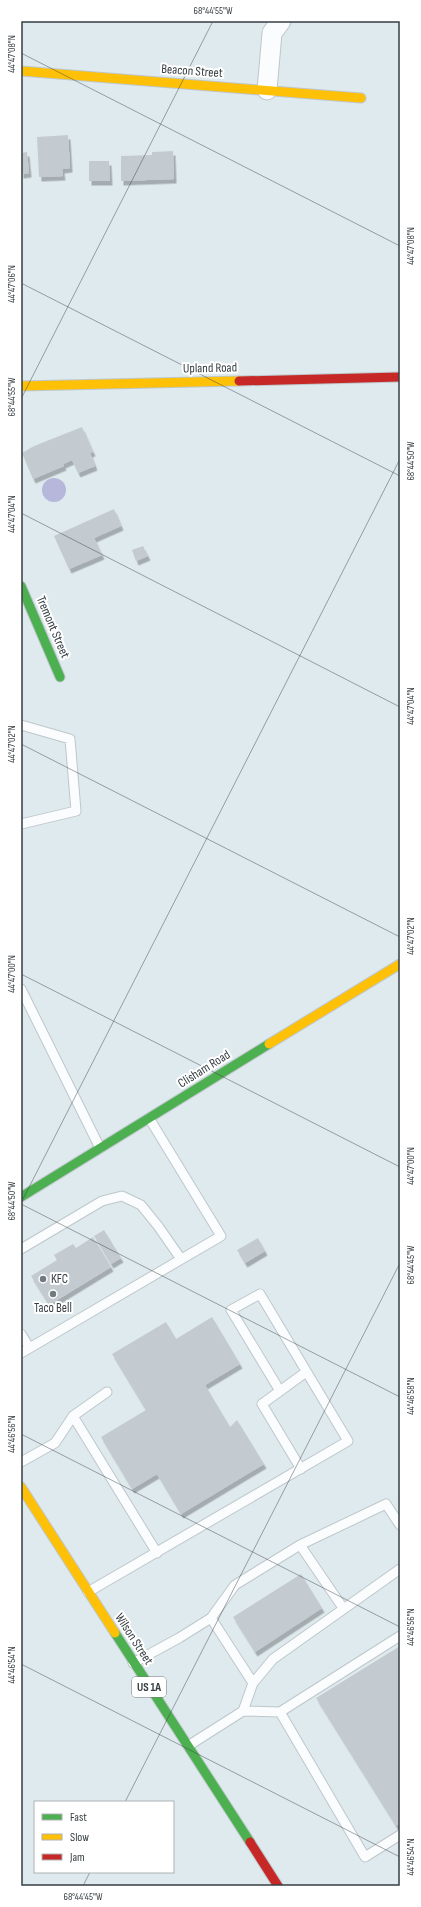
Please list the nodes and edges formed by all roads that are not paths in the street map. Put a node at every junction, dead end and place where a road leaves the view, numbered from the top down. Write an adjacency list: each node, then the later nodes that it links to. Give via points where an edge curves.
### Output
1 (281, 21): 3 (street, via 272,33)
2 (21, 72): 3 (street, Beacon Street)
3 (267, 90): 4 (street, Beacon Street)
4 (361, 98)
5 (400, 377): 6 (street, Upland Road)
6 (21, 386)
7 (21, 586): 8 (street, Tremont Street)
8 (60, 677)
9 (21, 725): 10 (lane, via 70,739 76,810)
10 (21, 824)
11 (400, 964): 13 (street, Clisham Road)
12 (21, 989): 14 (lane)
13 (149, 1118): 14 (street, Clisham Road); 17 (lane, via 221,1236)
14 (100, 1148): 15 (street, Clisham Road)
15 (21, 1197)
16 (21, 1249): 17 (lane, via 102,1201 122,1196 141,1205)
17 (181, 1259): 19 (lane)
18 (21, 1334): 19 (lane)
19 (29, 1348): 20 (lane)
20 (21, 1353)
21 (306, 1372): 22 (lane); 22 (lane, via 260,1294 231,1310); 26 (lane, via 348,1441)
22 (280, 1391): 26 (lane, via 262,1404)
23 (107, 1392): 24 (lane)
24 (73, 1416): 25 (lane, via 55,1443); 30 (lane)
25 (21, 1462)
26 (301, 1469): 30 (lane)
27 (21, 1487): 32 (street, Wilson Street / US 1A)
28 (400, 1525): 29 (lane, via 386,1504)
29 (300, 1545): 33 (lane); 34 (lane, via 235,1585)
30 (158, 1553): 32 (lane)
31 (400, 1569): 33 (lane)
32 (88, 1592): 36 (street, Wilson Street / US 1A)
33 (343, 1608): 37 (lane, via 273,1659)
34 (211, 1618): 36 (lane); 37 (lane)
35 (400, 1636): 39 (lane)
36 (133, 1663): 40 (street, Wilson Street / US 1A)
37 (253, 1683): 38 (lane)
38 (243, 1711): 39 (lane); 40 (lane)
39 (280, 1712): 41 (lane, via 365,1857)
40 (188, 1746): 42 (street, Wilson Street / US 1A)
41 (400, 1835)
42 (278, 1886)

